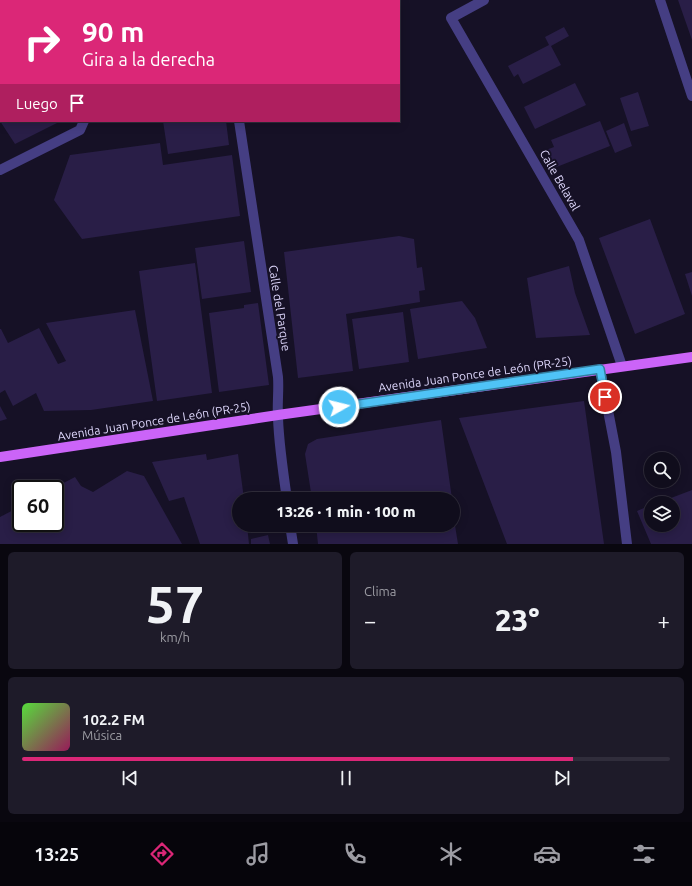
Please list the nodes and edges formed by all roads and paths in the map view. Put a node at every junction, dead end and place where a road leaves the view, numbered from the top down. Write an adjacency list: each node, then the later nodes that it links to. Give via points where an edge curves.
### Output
1 (484, 0): 8 (street, Calle Belaval, via 451,18 580,240)
2 (660, 0): 3 (street)
3 (692, 96)
4 (84, 122): 6 (street, via 80,130)
5 (239, 122): 10 (street, Calle del Parque, via 278,377)
6 (0, 170)
7 (692, 357): 8 (main road, Avenida Juan Ponce de León (PR-25))
8 (622, 366): 9 (main road, Avenida Juan Ponce de León (PR-25))
9 (600, 369): 10 (main road, Avenida Juan Ponce de León (PR-25)); 15 (street, via 616,452)
10 (278, 415): 11 (main road, Avenida Juan Ponce de León (PR-25)); 12 (street, Calle del Parque)
11 (0, 457)
12 (286, 492)
13 (291, 532): 14 (street)
14 (293, 544)
15 (627, 544)

